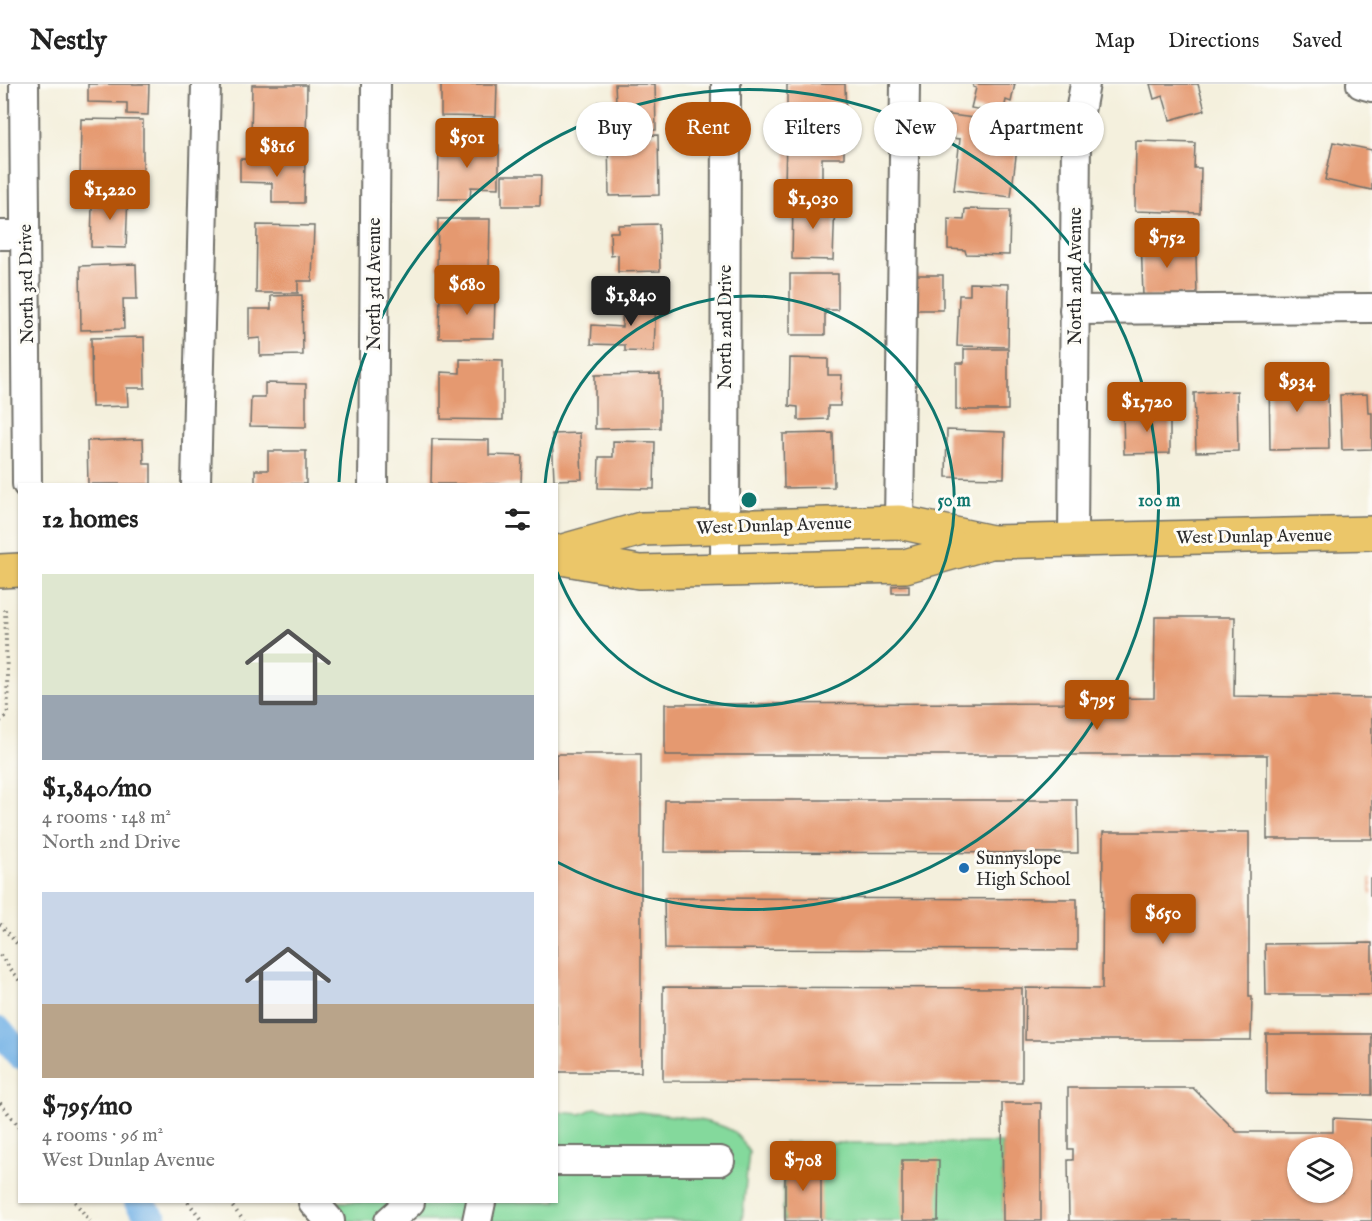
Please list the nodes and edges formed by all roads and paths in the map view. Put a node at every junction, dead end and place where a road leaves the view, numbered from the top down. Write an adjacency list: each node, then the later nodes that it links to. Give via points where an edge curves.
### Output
1 (24, 84): 9 (street, North 3rd Drive)
2 (206, 84): 13 (street)
3 (376, 84): 14 (street, North 3rd Avenue)
4 (726, 84): 16 (street, North 2nd Drive)
5 (905, 84): 15 (street)
6 (1085, 84): 11 (street, North 2nd Avenue, via 1076,134)
7 (1361, 84): 8 (street)
8 (1372, 87)
9 (13, 235): 12 (street, North 3rd Drive)
10 (1372, 308): 11 (street)
11 (1074, 310): 18 (street, North 2nd Avenue)
12 (27, 483)
13 (196, 483)
14 (372, 483)
15 (899, 522): 16 (main road, West Dunlap Avenue); 19 (main road, West Dunlap Avenue)
16 (724, 526): 20 (main road, West Dunlap Avenue, via 641,529); 24 (street, North 2nd Drive)
17 (1372, 533): 18 (main road, West Dunlap Avenue)
18 (1073, 540): 19 (main road, West Dunlap Avenue)
19 (992, 542): 24 (main road, West Dunlap Avenue, via 905,566)
20 (558, 554)
21 (558, 555): 24 (main road, West Dunlap Avenue, via 639,572)
22 (18, 570): 23 (main road)
23 (0, 571)
24 (725, 571)
25 (5, 608): 26 (path, via 9,710)
26 (0, 721)
27 (0, 924): 28 (path)
28 (18, 945)
29 (0, 955): 30 (path)
30 (18, 978)
31 (0, 1103): 32 (path)
32 (18, 1126)
33 (558, 1161): 34 (street)
34 (720, 1161)
35 (76, 1203): 41 (path)
36 (189, 1203): 42 (path)
37 (230, 1203): 43 (path)
38 (314, 1203): 44 (street)
39 (409, 1203): 45 (street)
40 (481, 1203): 46 (street)
41 (90, 1221)
42 (203, 1221)
43 (244, 1221)
44 (330, 1221)
45 (389, 1221)
46 (477, 1221)

